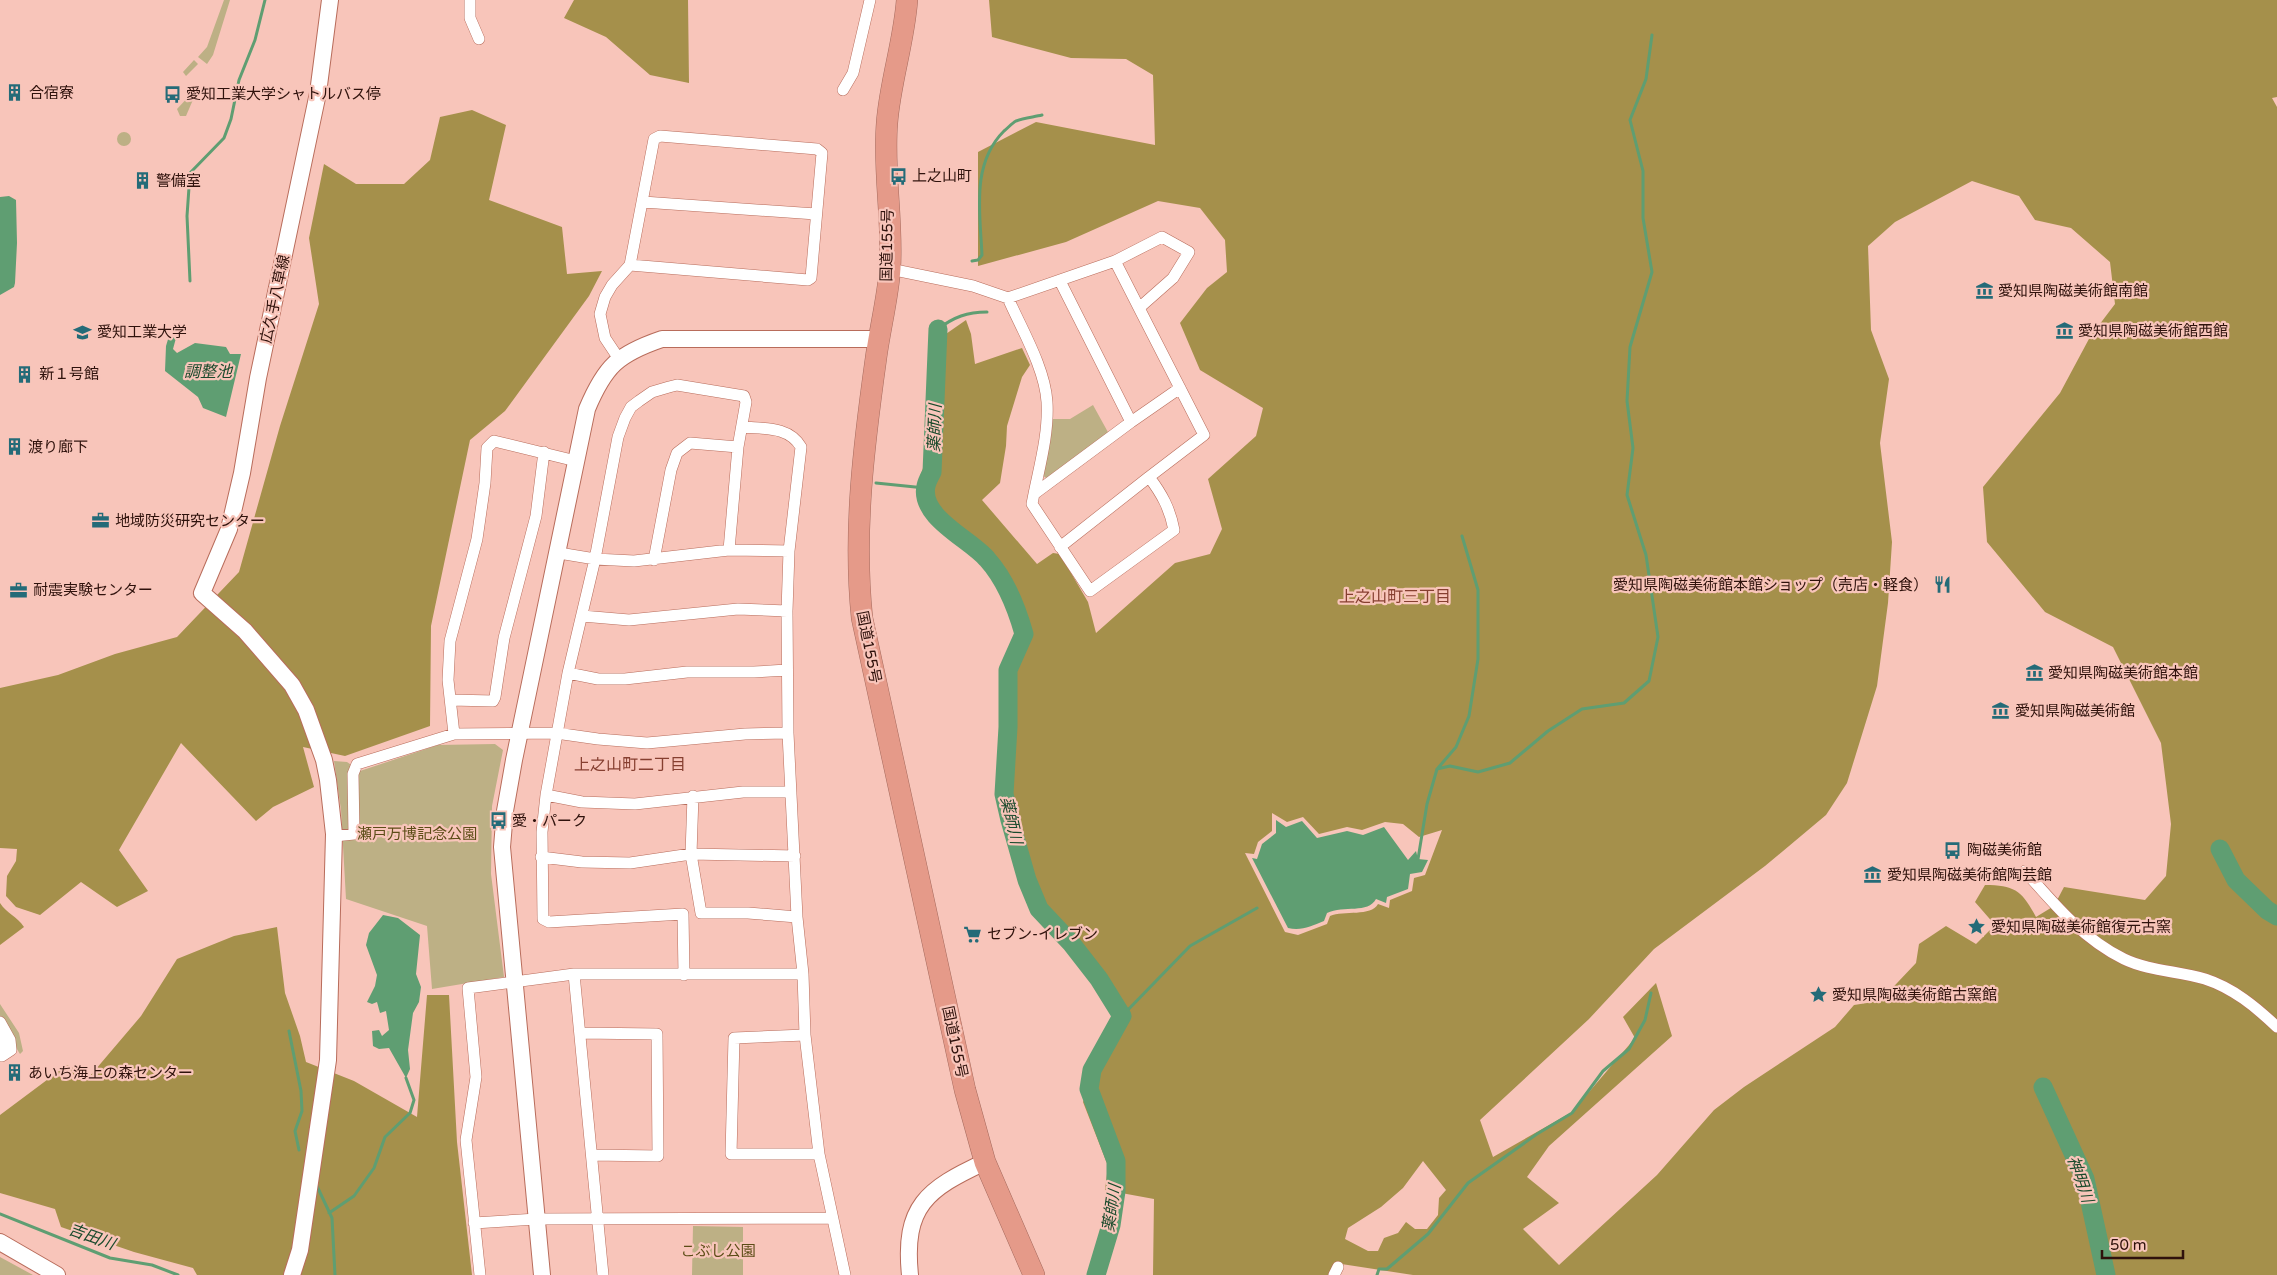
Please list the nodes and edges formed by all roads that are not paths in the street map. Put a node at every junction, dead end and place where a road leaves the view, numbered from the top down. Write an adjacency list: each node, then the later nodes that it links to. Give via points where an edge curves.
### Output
1 (330, 0): 43 (street, 広久手八草線, via 318,93 258,378 242,473 229,529 202,593 245,631 292,685 324,760)
2 (470, 0): 5 (street, via 470,18)
3 (870, 0): 6 (street, via 854,73)
4 (908, 0): 11 (highway, 国道155号, via 887,123)
5 (479, 39)
6 (843, 90)
7 (643, 202): 8 (street); 8 (street, via 654,139 660,136 818,149 822,153); 10 (street)
8 (816, 214): 10 (street, via 812,278 808,280)
9 (1115, 261): 12 (street); 14 (street); 14 (street, via 1162,236 1189,252 1173,278)
10 (630, 265): 16 (street, via 605,296 600,314 606,338)
11 (890, 269): 13 (street, via 973,286); 15 (highway, 国道155号)
12 (1060, 281): 13 (street); 18 (street)
13 (1008, 298): 24 (street, via 1042,374 1047,401)
14 (1139, 308): 17 (street)
15 (879, 339): 16 (street, via 662,339 636,348); 60 (highway, 国道155号, via 860,497 858,581 862,618 965,1090)
16 (619, 359): 22 (street, via 597,384 587,409)
17 (1180, 388): 18 (street); 23 (street, via 1204,435)
18 (1131, 422): 24 (street)
19 (743, 427): 20 (street); 27 (street, via 781,430 801,447); 29 (street, via 744,396 677,385 652,392 631,407 618,437)
20 (738, 447): 26 (street); 30 (street, via 690,443 677,454)
21 (544, 452): 22 (street); 35 (street, via 536,516 504,638 495,697 493,701); 35 (street, via 494,441 487,448 477,539 450,641 448,680)
22 (576, 461): 28 (street)
23 (1149, 477): 25 (street); 25 (street, via 1170,512 1174,530 1090,591)
24 (1034, 494): 25 (street, via 1032,504)
25 (1060, 547)
26 (729, 550): 27 (street); 30 (street)
27 (789, 552): 31 (street)
28 (559, 553): 29 (street); 38 (street)
29 (595, 559): 30 (street); 32 (street)
30 (654, 560)
31 (787, 610): 32 (street, via 738,609 629,620); 33 (street)
32 (582, 616): 34 (street)
33 (787, 670): 34 (street, via 687,672 625,679 598,679); 39 (street)
34 (568, 673): 36 (street)
35 (451, 700): 37 (street)
36 (556, 733): 38 (street); 39 (street, via 636,743 745,734); 41 (street)
37 (454, 734): 38 (street); 43 (street, via 357,764 353,774 354,834)
38 (520, 734): 52 (street, via 505,811 502,847)
39 (788, 734): 40 (street)
40 (791, 792): 42 (street); 45 (street)
41 (546, 795): 42 (street, via 582,802 628,804); 46 (street)
42 (694, 796): 44 (street)
43 (334, 836): 67 (street, via 328,1060 300,1250)
44 (690, 854): 45 (street); 46 (street, via 630,863); 48 (street, via 700,913)
45 (795, 856): 48 (street)
46 (541, 858): 51 (street, via 543,919 549,922 683,914)
47 (2025, 871): 54 (street, via 2080,929 2123,959 2149,968 2204,979 2226,988)
48 (797, 916): 50 (street)
49 (574, 974): 51 (street); 52 (street); 55 (street)
50 (803, 974): 51 (street); 56 (street)
51 (684, 975)
52 (514, 982): 63 (street); 64 (street, via 468,988 476,1077 466,1140)
53 (0, 1022): 57 (street, via 10,1040 11,1050 2,1056 4,1047)
54 (2277, 1027)
55 (581, 1032): 59 (street); 59 (street, via 658,1034 658,1156)
56 (805, 1035): 58 (street); 58 (street, via 734,1038 731,1154)
57 (0, 1038)
58 (819, 1154): 61 (street)
59 (592, 1155): 62 (street)
60 (985, 1162): 72 (street, via 952,1177 932,1191 917,1210 910,1232); 73 (highway, 国道155号)
61 (832, 1218): 62 (street); 71 (street)
62 (597, 1219): 63 (street); 70 (street)
63 (537, 1220): 64 (street); 69 (street)
64 (474, 1223): 68 (street)
65 (0, 1242): 66 (street)
66 (56, 1275)
67 (292, 1275)
68 (480, 1275)
69 (542, 1275)
70 (603, 1275)
71 (846, 1275)
72 (910, 1275)
73 (1034, 1275)

